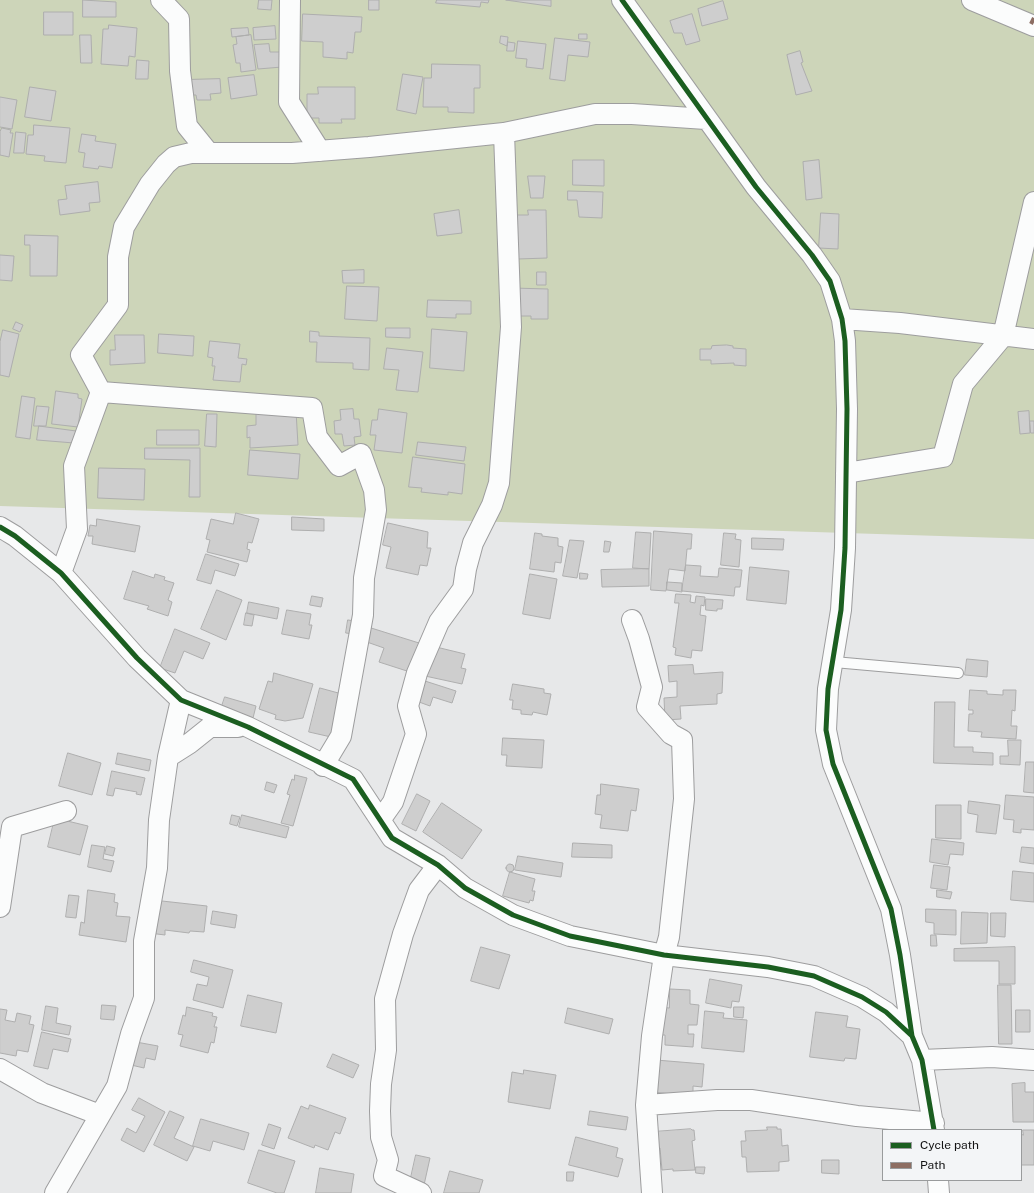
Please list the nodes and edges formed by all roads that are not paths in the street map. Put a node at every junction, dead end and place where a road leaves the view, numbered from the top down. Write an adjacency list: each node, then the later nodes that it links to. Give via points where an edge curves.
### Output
1 (161, 0): 7 (street, via 179,19 180,71)
2 (290, 0): 9 (street, via 289,102)
3 (622, 0): 6 (street)
4 (972, 0): 5 (street)
5 (1034, 26)
6 (706, 119): 8 (street, via 595,114); 13 (street, via 830,281)
7 (187, 126): 10 (street); 11 (street)
8 (504, 132): 9 (street); 28 (street, via 511,327 499,483 492,505 473,543 463,589 439,622 417,673 408,706 416,734 393,802)
9 (320, 151): 10 (street, via 265,154)
10 (208, 152): 11 (street)
11 (174, 157): 16 (street, via 150,184 124,227 118,258 118,305 81,355)
12 (1034, 202): 14 (street)
13 (842, 319): 14 (street, via 900,323); 17 (street, via 846,371)
14 (1003, 336): 15 (street); 17 (street, via 963,384 943,457)
15 (1034, 338)
16 (101, 392): 19 (street, via 74,466 77,529); 26 (street, via 312,408 317,437 339,466 361,454 374,490 376,510 364,578 363,615 341,736)
17 (846, 473): 21 (street, via 842,610)
18 (0, 527): 19 (street)
19 (61, 573): 23 (street, via 137,658)
20 (632, 620): 31 (street, via 652,687 647,707 671,734 682,740 684,799 669,937)
21 (834, 662): 22 (lane); 32 (street, via 828,689 828,746 850,808 892,908)
22 (958, 673)
23 (181, 700): 24 (street); 25 (street)
24 (248, 727): 25 (street, via 210,727); 26 (street)
25 (168, 757): 37 (street, via 159,820 157,868 144,941 144,998 117,1086)
26 (323, 766): 28 (street, via 353,779)
27 (66, 811): 30 (street, via 12,828)
28 (381, 819): 29 (street, via 392,838)
29 (438, 865): 31 (street, via 465,888 513,915 570,936); 41 (street, via 419,890 402,934 385,999 386,1050 380,1111 381,1137 388,1160 384,1176)
30 (0, 907)
31 (664, 955): 32 (street, via 768,967 814,976 862,996 886,1012); 36 (street, via 652,1036)
32 (912, 1036): 33 (street)
33 (922, 1060): 34 (street, via 992,1057); 38 (street)
34 (1034, 1060)
35 (0, 1069): 37 (street, via 42,1093)
36 (646, 1106): 38 (street, via 751,1100); 42 (street)
37 (100, 1115): 40 (street)
38 (934, 1126)
39 (938, 1181): 43 (street)
40 (55, 1193)
41 (421, 1193)
42 (652, 1193)
43 (939, 1193)

